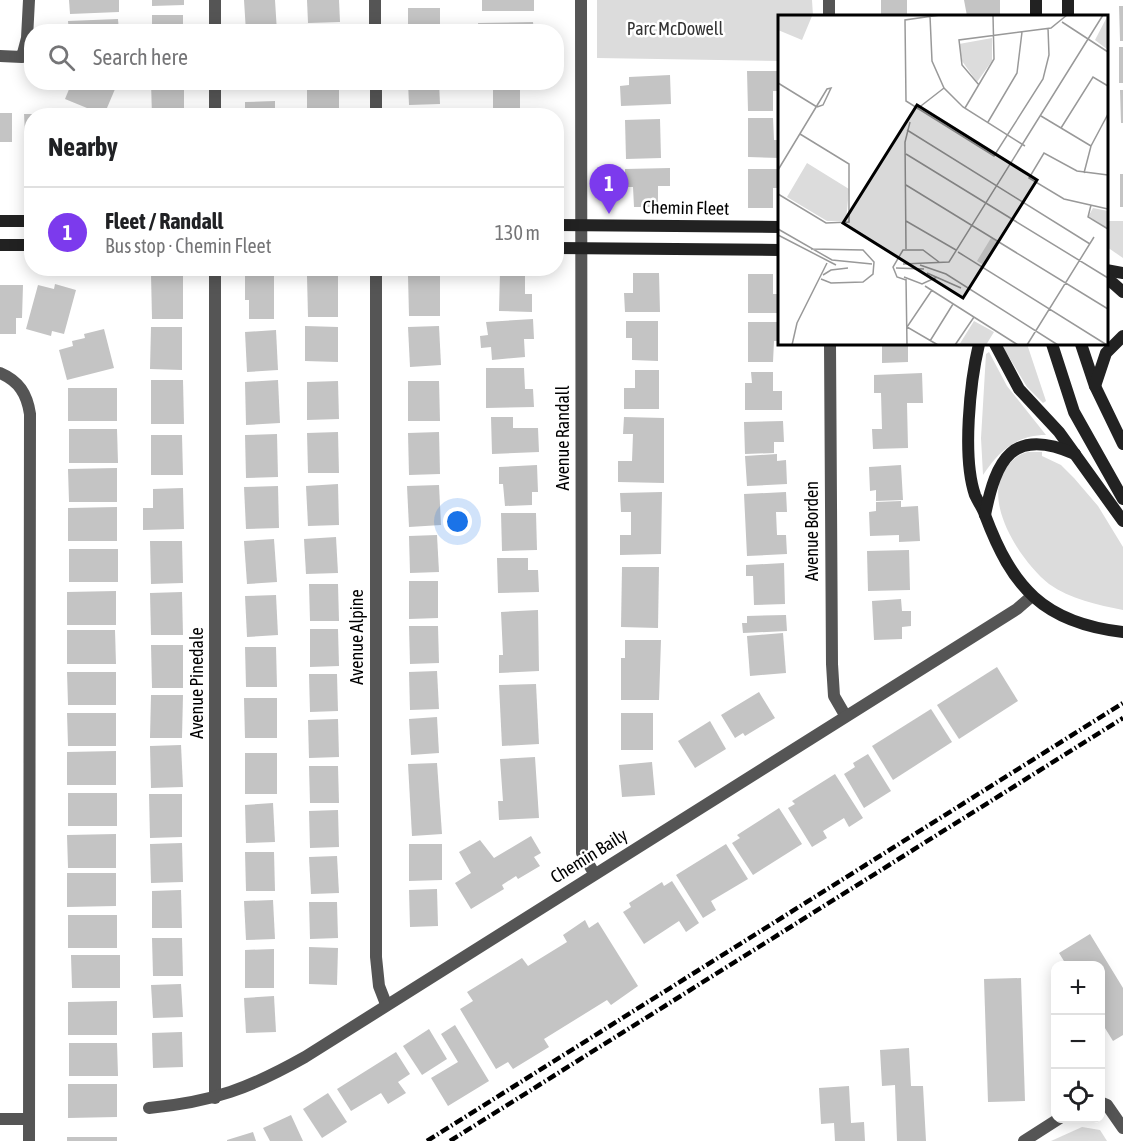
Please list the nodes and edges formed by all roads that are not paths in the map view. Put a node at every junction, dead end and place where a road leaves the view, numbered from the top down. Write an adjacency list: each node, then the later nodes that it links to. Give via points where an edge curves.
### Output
1 (28, 0): 5 (street)
2 (215, 0): 6 (street)
3 (375, 0): 7 (street)
4 (581, 0): 17 (street, Avenue Randall)
5 (27, 24)
6 (215, 24)
7 (375, 24)
8 (24, 49): 9 (street, via 22,57)
9 (0, 56)
10 (215, 90): 12 (street)
11 (375, 90): 13 (street)
12 (215, 108)
13 (376, 108)
14 (0, 221): 15 (main road)
15 (24, 221)
16 (564, 225): 17 (main road, Chemin Fleet)
17 (580, 225): 18 (main road, Chemin Fleet); 22 (street, Avenue Randall)
18 (778, 227)
19 (0, 245): 20 (main road)
20 (24, 245)
21 (564, 248): 22 (main road)
22 (581, 249): 23 (main road); 47 (street, Avenue Randall, via 582,853)
23 (778, 250)
24 (1108, 270): 25 (main road)
25 (1123, 273)
26 (215, 276): 49 (street, Avenue Pinedale)
27 (376, 276): 48 (street, Avenue Alpine, via 376,957 379,986)
28 (1108, 278): 29 (main road)
29 (1123, 292)
30 (1123, 336): 36 (main road)
31 (830, 345): 46 (street, Avenue Borden, via 832,664 834,696)
32 (979, 345): 42 (main road, via 971,397 970,455 971,479)
33 (996, 345): 40 (main road, via 1019,389)
34 (1052, 345): 41 (main road, via 1074,412)
35 (1081, 345): 38 (main road)
36 (1106, 349): 38 (main road)
37 (0, 373): 53 (street, via 18,384 30,414)
38 (1095, 386): 39 (main road)
39 (1123, 444)
40 (1075, 454): 42 (main road, via 1036,443 1014,452 996,470); 43 (main road)
41 (1123, 499)
42 (985, 515): 44 (main road, via 1002,558)
43 (1123, 521)
44 (1032, 596): 45 (main road, via 1073,620); 46 (street, Chemin Baily)
45 (1123, 632)
46 (845, 715): 47 (street, Chemin Baily)
47 (594, 873): 48 (street, Chemin Baily)
48 (386, 1004): 49 (street, Chemin Baily, via 305,1058 268,1078)
49 (215, 1098): 51 (street, Chemin Baily)
50 (1105, 1104): 55 (street)
51 (149, 1108)
52 (0, 1119): 53 (street)
53 (28, 1119): 56 (street)
54 (1053, 1123): 57 (street)
55 (1123, 1128)
56 (28, 1141)
57 (1024, 1141)

